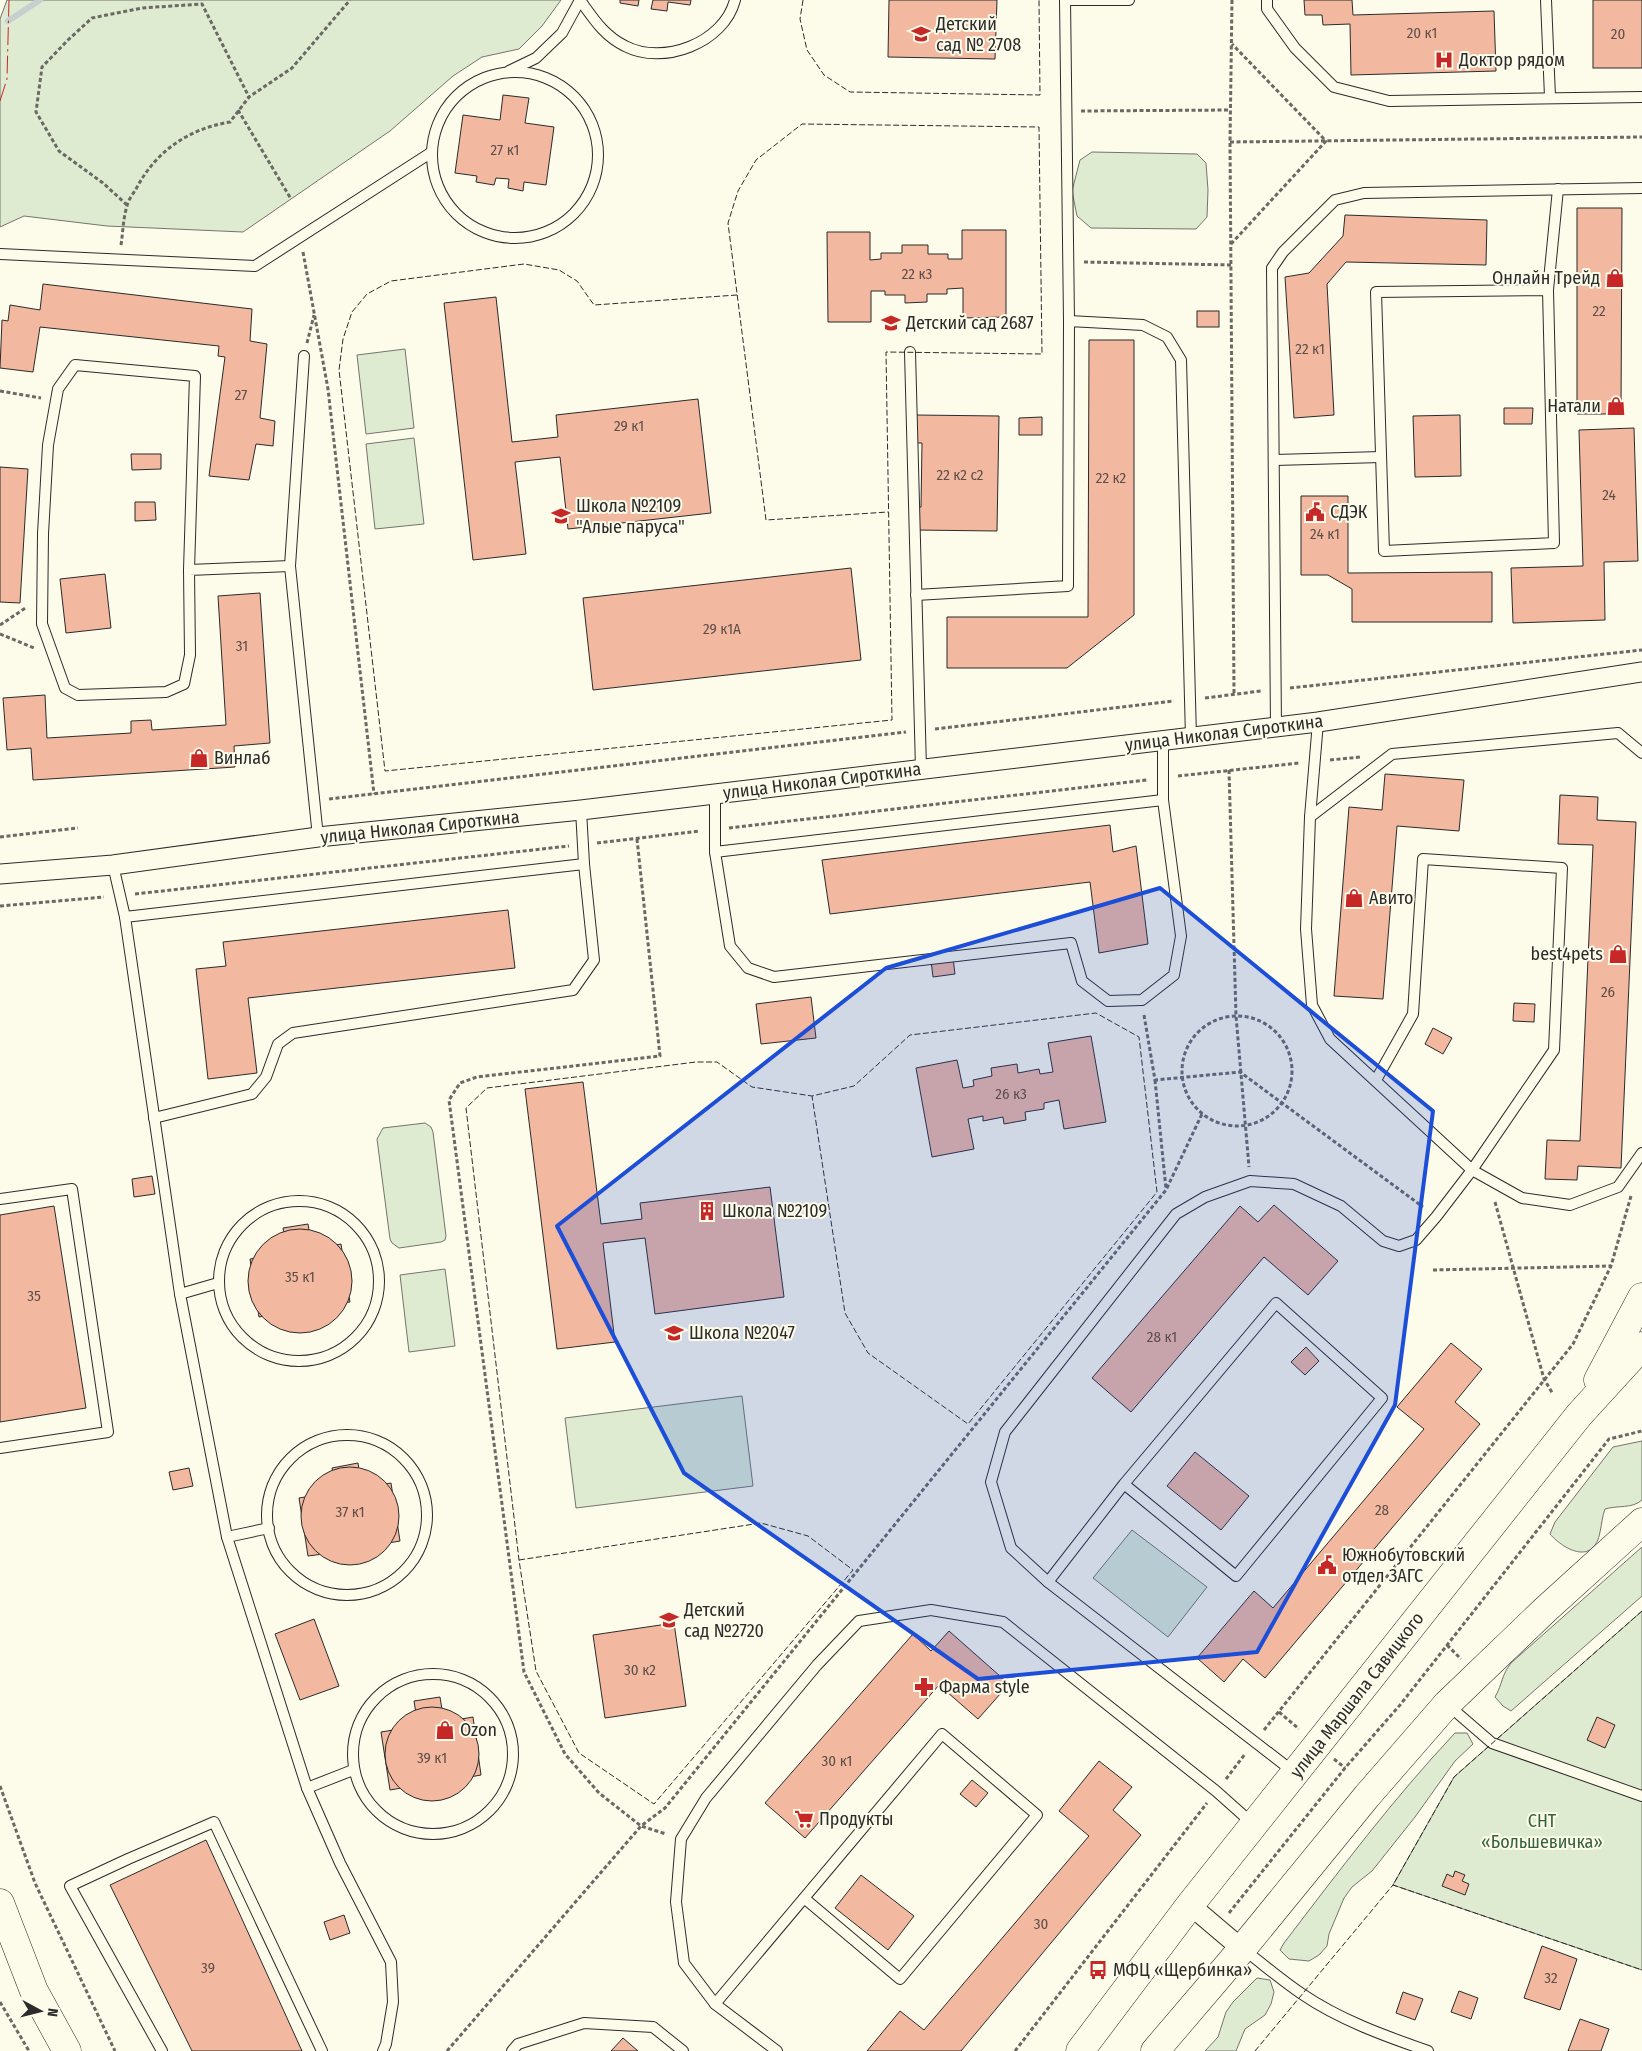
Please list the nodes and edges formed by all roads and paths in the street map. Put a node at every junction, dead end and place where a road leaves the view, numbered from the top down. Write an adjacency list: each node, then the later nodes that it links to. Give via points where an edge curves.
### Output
1 (350, 0): 12 (path, via 292,68)
2 (580, 0): 3 (lane, via 604,34 626,47 651,54 676,52 700,43 720,26); 11 (lane, via 562,33 536,58)
3 (735, 0)
4 (1065, 0): 5 (lane); 17 (lane)
5 (1129, 0)
6 (1232, 0): 10 (path)
7 (1267, 0): 13 (lane, via 1267,9 1295,48 1334,87 1389,101)
8 (1546, 0): 13 (lane)
9 (202, 2): 12 (path); 25 (path, via 142,8 92,18 42,67 36,112 59,151)
10 (1231, 44): 16 (path); 19 (path)
11 (509, 71): 21 (lane, via 474,83 457,96 441,118); 21 (lane, via 542,76 567,90 586,110 597,137 599,165 591,192 574,215 551,232 524,239 495,237 469,225 449,206 436,180)
12 (249, 96): 15 (path)
13 (1550, 97): 14 (lane)
14 (1642, 97)
15 (238, 110): 24 (path); 25 (path, via 230,122 188,136 159,155)
16 (1230, 110): 17 (path); 20 (path)
17 (1067, 111): 30 (lane)
18 (1642, 137): 19 (path)
19 (1326, 141): 20 (path); 27 (path)
20 (1230, 142): 27 (path)
21 (432, 152): 26 (lane)
22 (1642, 188): 23 (lane)
23 (1558, 189): 32 (lane); 40 (lane, via 1364,193 1335,200 1283,252 1272,268)
24 (291, 199)
25 (127, 205): 29 (path)
26 (300, 236): 29 (lane, via 255,266); 33 (path)
27 (1231, 244): 31 (path)
28 (0, 254): 29 (lane)
29 (119, 259)
30 (1069, 262): 31 (path); 34 (lane)
31 (1231, 265): 51 (path)
32 (1548, 290): 39 (lane, via 1376,292); 39 (lane, via 1554,543 1384,551)
33 (314, 314): 36 (path); 64 (path, via 328,388)
34 (1069, 321): 43 (lane, via 1068,586); 52 (lane, via 1143,325 1167,337 1181,360)
35 (910, 352): 43 (lane)
36 (304, 356): 41 (lane)
37 (0, 392): 38 (path)
38 (56, 400): 42 (lane, via 58,389 75,366 195,376); 44 (lane, via 48,445)
39 (1381, 457): 40 (lane)
40 (1274, 460): 50 (lane)
41 (290, 566): 42 (lane); 66 (lane)
42 (188, 570): 48 (lane, via 190,655 184,684 166,692 78,695 66,688)
43 (916, 595): 55 (lane)
44 (42, 596): 45 (path); 48 (lane, via 42,624)
45 (0, 624)
46 (0, 634): 48 (path)
47 (1642, 650): 50 (path)
48 (54, 655)
49 (1642, 672): 53 (street, улица Николая Сироткина)
50 (1276, 690): 51 (path); 54 (lane)
51 (1234, 694): 52 (path)
52 (1190, 700): 55 (path); 56 (lane)
53 (1318, 722): 54 (street, улица Николая Сироткина); 60 (lane)
54 (1276, 727): 56 (street, улица Николая Сироткина)
55 (920, 731): 61 (lane); 64 (path)
56 (1191, 737): 57 (street, улица Николая Сироткина)
57 (1163, 740): 61 (street, улица Николая Сироткина); 63 (lane)
58 (1642, 753): 59 (lane, via 1618,733)
59 (1392, 754): 60 (path); 69 (lane)
60 (1315, 762): 62 (path); 69 (lane)
61 (921, 769): 65 (street, улица Николая Сироткина)
62 (1229, 770): 63 (path); 84 (path)
63 (1162, 778): 67 (lane); 71 (path)
64 (374, 794): 66 (path)
65 (715, 795): 68 (street, улица Николая Сироткина); 71 (lane)
66 (314, 800): 73 (lane)
67 (1163, 800): 76 (lane); 83 (lane, via 1181,936 1174,975)
68 (581, 810): 73 (street, улица Николая Сироткина); 75 (lane)
69 (1310, 818): 88 (lane, via 1306,929 1312,1005 1330,1039)
70 (78, 828): 72 (path)
71 (715, 830): 74 (path); 76 (lane)
72 (0, 837)
73 (318, 837): 78 (street, улица Николая Сироткина)
74 (638, 838): 75 (path); 127 (path, via 660,1056 477,1076 460,1083 449,1100 524,1672 565,1754 599,1793)
75 (583, 844): 77 (lane); 80 (path)
76 (715, 852): 83 (lane, via 730,946 748,968 774,977 1071,943 1082,981 1108,1000)
77 (584, 864): 82 (lane); 91 (lane, via 594,960 574,990 293,1033 278,1044 266,1077 252,1094)
78 (113, 865): 79 (street, улица Николая Сироткина); 80 (lane)
79 (0, 874)
80 (120, 896): 81 (path); 82 (lane)
81 (0, 906)
82 (125, 917): 91 (lane)
83 (1142, 1000): 87 (path)
84 (1236, 1016): 85 (path); 86 (path, via 1218,1020 1202,1029 1190,1043 1184,1060); 89 (path, via 1253,1018 1268,1026 1281,1038 1289,1053 1290,1087)
85 (1240, 1072): 86 (path); 89 (path); 92 (path)
86 (1183, 1078): 87 (path); 90 (path, via 1186,1091)
87 (1155, 1080): 97 (path)
88 (1376, 1080): 94 (lane); 94 (lane, via 1413,1014 1423,859 1562,868 1554,1050)
89 (1282, 1103): 92 (path, via 1259,1122); 100 (path)
90 (1202, 1114): 92 (path, via 1222,1124); 97 (path)
91 (154, 1118): 105 (lane)
92 (1244, 1126): 96 (path)
93 (1642, 1153): 95 (lane, via 1618,1187 1570,1205 1522,1198)
94 (1472, 1170): 95 (lane); 100 (lane)
95 (1488, 1179): 102 (path)
96 (1250, 1181): 100 (lane, via 1294,1184 1341,1206 1384,1241 1399,1246 1416,1240); 117 (lane, via 1205,1197 1176,1214 1005,1432 991,1482 1011,1548)
97 (1166, 1190): 127 (path, via 665,1808)
98 (1632, 1195): 101 (path)
99 (0, 1199): 112 (lane, via 72,1189 108,1432)
100 (1436, 1217)
101 (1611, 1266): 102 (path); 108 (path, via 1572,1344)
102 (1513, 1268): 103 (path); 108 (path)
103 (1433, 1270)
104 (218, 1282): 104 (lane, via 222,1257 233,1234 251,1216 274,1204 300,1200 325,1204 348,1216 366,1235 377,1258 380,1284 374,1311 360,1334 339,1352 312,1361 285,1361 259,1351 238,1334 223,1310); 105 (lane)
105 (180, 1294): 116 (lane)
106 (1642, 1297): 110 (street)
107 (1642, 1346): 110 (street, улица Маршала Савицкого)
108 (1544, 1379): 109 (path); 119 (path)
109 (1553, 1394)
110 (1579, 1415): 121 (street, улица Маршала Савицкого)
111 (1642, 1431): 132 (path, via 1609,1438 1406,1697)
112 (0, 1448)
113 (1124, 1484): 113 (lane, via 1236,1576 1382,1398 1276,1303); 117 (lane)
114 (1642, 1522): 118 (street)
115 (269, 1528): 115 (lane, via 266,1517 270,1492 281,1469 299,1450 322,1438 348,1434 373,1439 396,1451 414,1469 425,1493 428,1518 423,1545 408,1569 387,1586 361,1595 333,1595 307,1586 286,1568 272,1544); 116 (lane)
116 (227, 1537): 123 (lane)
117 (1048, 1582): 119 (lane)
118 (1447, 1704): 125 (lane, via 1492,1743); 133 (street, via 1366,1796)
119 (1254, 1742): 121 (lane); 124 (path)
120 (353, 1770): 120 (lane, via 353,1742 361,1716 378,1695 400,1680 427,1673 454,1676 478,1687 498,1706 510,1731 514,1757 509,1782 496,1805 476,1822 452,1833 426,1835 401,1829 379,1814 362,1794); 123 (lane)
121 (1296, 1773): 126 (street, улица Маршала Савицкого)
122 (0, 1786): 138 (path, via 35,1883)
123 (307, 1788): 141 (lane, via 340,1863 391,1962 393,2002)
124 (1216, 1791): 126 (lane); 128 (lane, via 1003,1622 931,1610 859,1621 817,1665 706,1798); 146 (path)
125 (1642, 1796)
126 (1254, 1825): 131 (street, улица Маршала Савицкого)
127 (641, 1826): 128 (path); 142 (path)
128 (681, 1839): 135 (lane, via 676,1902 684,1962)
129 (804, 1898): 129 (lane, via 942,1734 1037,1815 900,1979); 135 (lane)
130 (0, 1903): 137 (street, via 34,1991)
131 (1190, 1905): 132 (street); 147 (street, улица Маршала Савицкого)
132 (1218, 1928): 133 (street)
133 (1242, 1949): 148 (street); 149 (lane, via 1325,2008)
134 (0, 2002): 136 (path)
135 (715, 2004): 145 (lane)
136 (30, 2051)
137 (68, 2051)
138 (115, 2051)
139 (162, 2051): 140 (lane, via 70,1886 214,1822)
140 (322, 2051)
141 (383, 2051)
142 (447, 2051)
143 (512, 2051): 144 (lane, via 518,2044 584,2023 653,2027)
144 (683, 2051)
145 (777, 2051)
146 (1015, 2051)
147 (1080, 2051)
148 (1155, 2051)
149 (1428, 2051)

